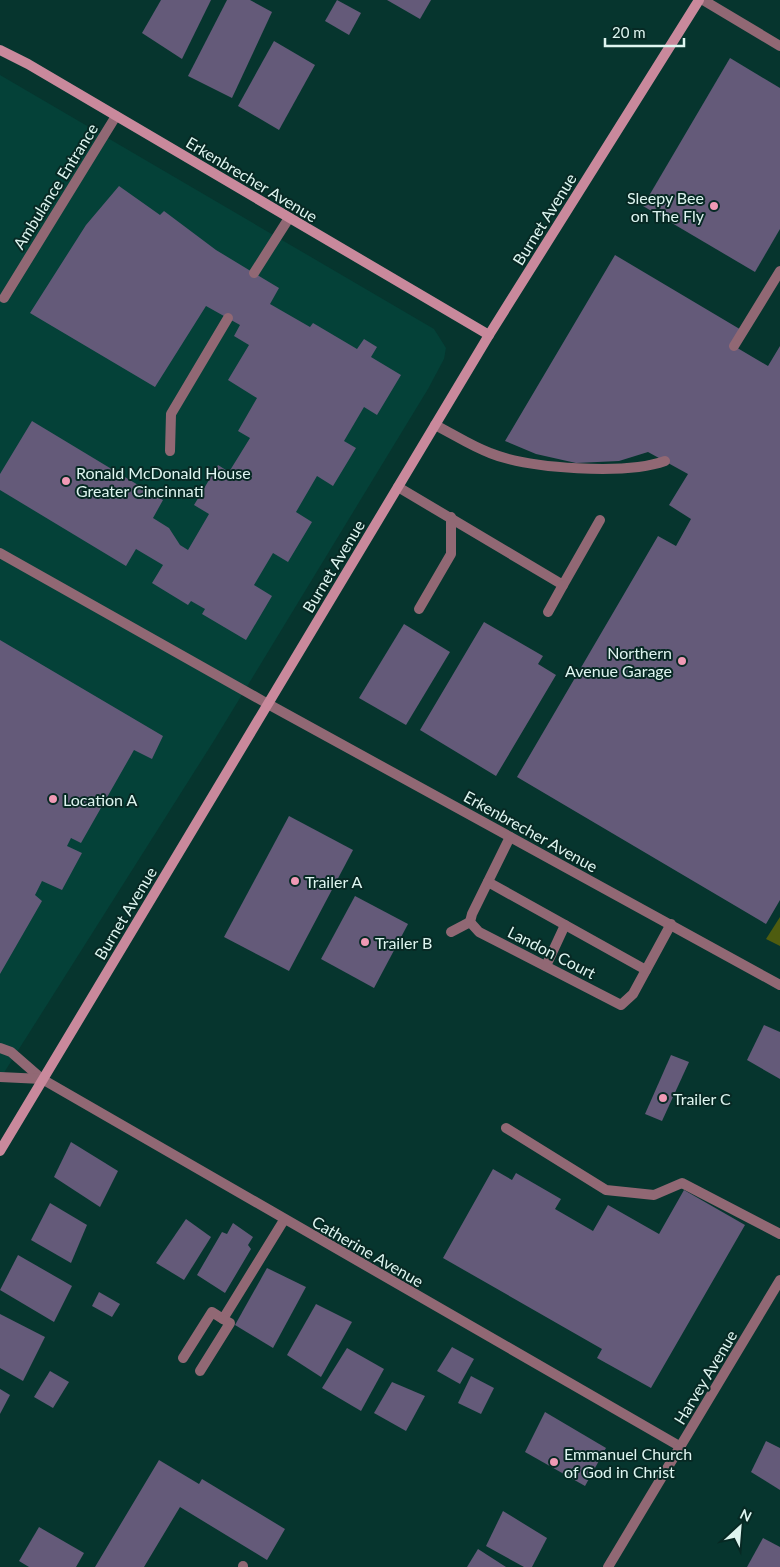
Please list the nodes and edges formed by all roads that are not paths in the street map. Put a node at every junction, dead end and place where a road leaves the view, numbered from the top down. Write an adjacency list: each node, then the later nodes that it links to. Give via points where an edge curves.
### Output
1 (701, 0): 2 (street); 10 (street, Burnet Avenue)
2 (780, 46)
3 (0, 50): 4 (street, Erkenbrecher Avenue)
4 (116, 116): 5 (street, Erkenbrecher Avenue); 8 (street, Ambulance Entrance)
5 (289, 218): 7 (street); 10 (street, Erkenbrecher Avenue)
6 (780, 271): 11 (street)
7 (254, 273)
8 (4, 298)
9 (228, 318): 13 (street, via 171,414)
10 (489, 335): 12 (street, Burnet Avenue)
11 (734, 346)
12 (435, 425): 14 (street, via 490,454 529,463 614,470); 15 (street, Burnet Avenue)
13 (170, 451)
14 (665, 462)
15 (398, 487): 16 (street); 22 (street, Burnet Avenue)
16 (451, 517): 19 (street); 20 (street, via 451,554)
17 (600, 520): 19 (street)
18 (0, 553): 22 (street, Erkenbrecher Avenue)
19 (563, 585): 21 (street)
20 (419, 609)
21 (548, 612)
22 (268, 704): 23 (street, Erkenbrecher Avenue); 34 (street, Burnet Avenue)
23 (510, 837): 24 (street); 26 (street, Erkenbrecher Avenue)
24 (488, 882): 25 (street); 27 (street)
25 (470, 922): 28 (street); 29 (street, Landon Court, via 479,932)
26 (671, 924): 30 (street, Landon Court); 31 (street, Erkenbrecher Avenue)
27 (565, 925): 29 (street); 30 (street)
28 (451, 932)
29 (546, 966): 30 (street, Landon Court, via 621,1005 634,994)
30 (646, 970)
31 (780, 985)
32 (0, 1048): 34 (street, Catherine Avenue, via 11,1052)
33 (0, 1077): 34 (street, Catherine Avenue)
34 (42, 1079): 36 (street, Burnet Avenue); 37 (street, Catherine Avenue)
35 (506, 1128): 38 (street, via 606,1190 654,1195 682,1183)
36 (0, 1151)
37 (284, 1220): 40 (street); 43 (street, Catherine Avenue)
38 (780, 1234)
39 (780, 1280): 43 (street, Harvey Avenue)
40 (223, 1318): 41 (street, via 212,1312); 42 (street, via 230,1323)
41 (183, 1358)
42 (200, 1371)
43 (681, 1447): 44 (street, Harvey Avenue)
44 (608, 1567)

